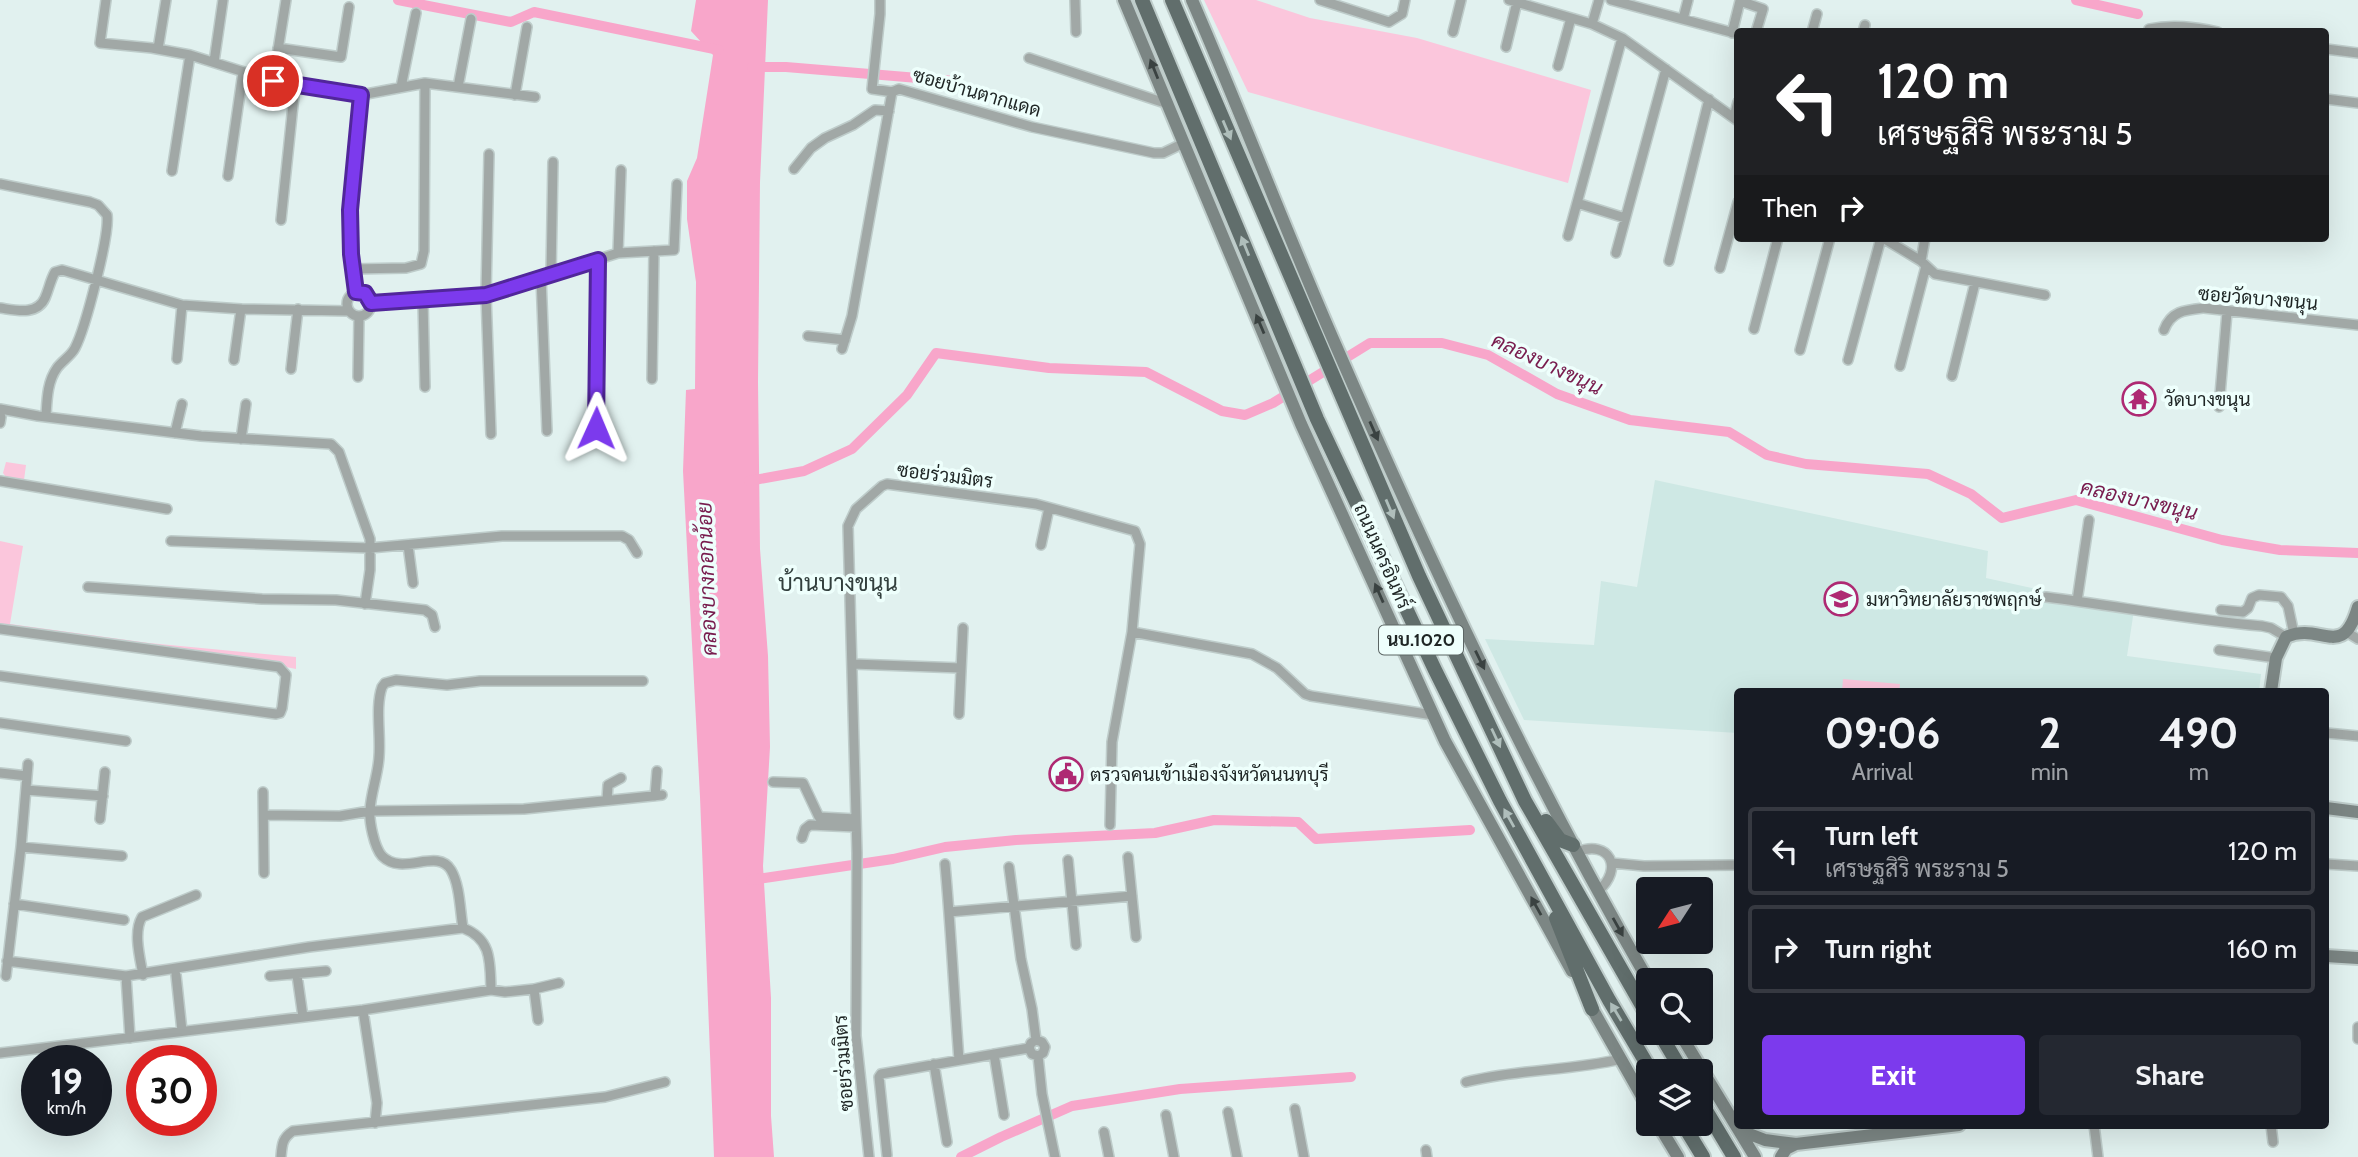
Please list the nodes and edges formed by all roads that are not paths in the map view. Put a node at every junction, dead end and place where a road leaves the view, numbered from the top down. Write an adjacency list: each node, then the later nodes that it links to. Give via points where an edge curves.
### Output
1 (106, 0): 39 (street, via 100,43)
2 (166, 0): 39 (street)
3 (223, 0): 44 (street)
4 (286, 0): 38 (street)
5 (880, 0): 53 (street, via 872,89)
6 (1075, 0): 33 (street)
7 (1124, 0): 60 (main road, ถนนนครอินทร์ / นบ.1020, one-way to 7)
8 (1142, 0): 196 (main road, ถนนนครอินทร์ / นบ.1020, one-way to 8, via 1462,725 1308,398)
9 (1172, 0): 175 (main road, ถนนนครอินทร์ / นบ.1020, one-way to 175, via 1419,576)
10 (1192, 0): 185 (main road, นบ.1020, one-way to 185, via 1346,369 1475,651)
11 (1320, 0): 12 (street, via 1389,22 1402,13)
12 (1405, 0)
13 (1461, 0): 34 (street)
14 (1599, 0): 26 (street)
15 (1611, 0): 18 (street)
16 (1688, 0): 25 (street)
17 (1513, 1): 19 (street); 37 (street)
18 (1638, 3): 25 (street)
19 (1542, 4): 23 (street)
20 (349, 7): 38 (street, via 341,57)
21 (416, 13): 51 (street)
22 (1817, 14): 30 (street)
23 (1571, 18): 26 (street); 45 (street)
24 (471, 19): 52 (street)
25 (1683, 19): 35 (street)
26 (1592, 24): 36 (street)
27 (527, 27): 54 (street)
28 (1736, 28): 29 (street, via 1741,1 1763,9)
29 (1757, 28)
30 (1813, 28)
31 (2154, 28): 32 (street)
32 (2197, 28)
33 (1076, 32)
34 (1453, 32)
35 (1734, 34)
36 (1622, 38): 46 (street); 72 (street)
37 (1506, 47)
38 (278, 48): 48 (street)
39 (158, 49): 42 (street)
40 (2329, 49): 41 (street)
41 (2358, 53)
42 (190, 55): 44 (street); 68 (street)
43 (1029, 58): 60 (street)
44 (214, 62): 47 (street)
45 (1558, 66)
46 (1667, 69): 57 (street); 74 (street)
47 (243, 72): 48 (street); 69 (street)
48 (273, 81): 50 (street)
49 (425, 83): 51 (street); 52 (street); 89 (street, via 421,264)
50 (295, 86): 55 (street); 75 (street)
51 (401, 87): 55 (street)
52 (458, 87): 54 (street)
53 (893, 92): 61 (street, ซอยบ้านตากแดด); 63 (street, ซอยบ้านตากแดด, via 899,89 1032,127 1154,153)
54 (515, 94): 56 (street)
55 (361, 95): 89 (street, via 350,210)
56 (535, 97)
57 (1709, 99): 62 (street); 86 (street)
58 (2329, 99): 59 (street)
59 (2358, 103)
60 (1168, 104): 63 (main road, ถนนนครอินทร์ / นบ.1020)
61 (889, 111): 66 (street, via 875,110 825,138); 108 (street, ซอยบ้านตากแดด, via 843,345)
62 (1734, 118)
63 (1184, 143): 159 (main road, ถนนนครอินทร์ / นบ.1020, one-way to 63, via 1286,387)
64 (489, 154): 94 (street)
65 (553, 162): 90 (street)
66 (794, 169)
67 (621, 170): 83 (street)
68 (172, 171)
69 (228, 176)
70 (0, 184): 91 (street, via 90,202 107,215)
71 (677, 184): 82 (street, via 676,247)
72 (1577, 203): 74 (street); 76 (street)
73 (1734, 217): 88 (street)
74 (1625, 218): 84 (street)
75 (281, 220)
76 (1568, 236)
77 (1777, 242): 106 (street)
78 (1829, 242): 109 (street)
79 (1881, 242): 112 (street)
80 (1889, 242): 87 (street)
81 (1926, 242): 87 (street)
82 (654, 251): 83 (street); 117 (street)
83 (618, 253): 85 (street)
84 (1616, 253)
85 (598, 260): 90 (street); 124 (street)
86 (1669, 261)
87 (1923, 263): 92 (street, via 1935,274); 113 (street)
88 (1720, 268)
89 (353, 269): 93 (street)
90 (546, 276): 94 (street); 125 (street)
91 (95, 281): 98 (street); 99 (street, via 55,272 37,308 23,312); 123 (street, via 74,351 57,367 50,382)
92 (1975, 283): 95 (street); 115 (street)
93 (356, 292): 97 (street, via 365,293); 102 (street, via 347,299)
94 (486, 295): 96 (street); 127 (street)
95 (2045, 295)
96 (423, 301): 97 (street); 118 (street)
97 (371, 303): 104 (street)
98 (182, 304): 100 (street); 110 (street)
99 (0, 308)
100 (241, 309): 101 (street); 111 (street)
101 (298, 309): 102 (street); 114 (street)
102 (349, 311): 104 (street)
103 (2227, 312): 105 (street, ซอยวัดบางขนุน); 107 (street, ซอยวัดบางขนุน, via 2182,310); 121 (street)
104 (359, 317): 116 (street)
105 (2358, 325)
106 (1754, 329)
107 (2164, 330)
108 (808, 336)
109 (1800, 350)
110 (177, 359)
111 (234, 360)
112 (1848, 360)
113 (1900, 366)
114 (291, 369)
115 (1952, 376)
116 (358, 377)
117 (652, 379)
118 (425, 387)
119 (182, 404): 126 (street)
120 (246, 404): 128 (street)
121 (2219, 408)
122 (0, 416): 123 (street)
123 (46, 416): 126 (street)
124 (596, 428)
125 (547, 431)
126 (175, 433): 128 (street)
127 (491, 434)
128 (241, 439): 136 (street, via 334,446)
129 (0, 481): 131 (street)
130 (1049, 508): 135 (street); 148 (street, ซอยร่วมมิตร, via 1131,529 1138,535); 153 (street, ซอยร่วมมิตร, via 882,486 856,509 848,526)
131 (167, 509)
132 (2089, 520): 141 (street)
133 (170, 541): 136 (street)
134 (408, 545): 136 (street); 137 (street, via 502,536 622,536); 138 (street)
135 (1041, 545)
136 (370, 548): 142 (street)
137 (637, 553)
138 (413, 583)
139 (88, 587): 142 (street)
140 (2046, 597): 141 (street)
141 (2077, 601): 149 (street, via 2262,626)
142 (365, 604): 145 (street, via 425,610)
143 (2358, 607): 150 (main road)
144 (2221, 610): 149 (street, via 2243,612 2259,594 2281,597 2288,606)
145 (436, 627)
146 (963, 628): 154 (street)
147 (0, 629): 155 (street, via 279,667 286,674 282,708 276,714)
148 (1132, 632): 159 (street, via 1252,654 1311,696); 182 (street, via 1112,742)
149 (2290, 635): 150 (main road); 152 (main road)
150 (2353, 636)
151 (2219, 650): 152 (street)
152 (2276, 658): 157 (main road)
153 (853, 664): 154 (street); 181 (street, ซอยร่วมมิตร)
154 (961, 668): 158 (street)
155 (0, 676)
156 (643, 681): 177 (street, via 386,683 380,692 380,754)
157 (2271, 688)
158 (959, 715)
159 (1433, 715): 223 (main road, ถนนนครอินทร์ / นบ.1020, one-way to 159)
160 (0, 723): 163 (street)
161 (2329, 733): 162 (street)
162 (2358, 736)
163 (126, 741)
164 (28, 764): 168 (street)
165 (657, 771): 174 (street, via 658,795)
166 (105, 772): 173 (street)
167 (0, 774): 168 (street)
168 (27, 776): 171 (street)
169 (621, 778): 174 (street, via 608,785)
170 (773, 782): 181 (street, via 803,783 819,817)
171 (26, 790): 173 (street); 184 (street)
172 (263, 792): 179 (street)
173 (103, 796): 180 (street)
174 (607, 800): 177 (street, via 524,809)
175 (1525, 801): 185 (main road, via 1534,805 1560,840); 222 (main road, ถนนนครอินทร์ / นบ.1020)
176 (2329, 808): 178 (main road)
177 (370, 811): 179 (street, via 340,816); 205 (street, via 377,848 388,861 405,864 436,859 451,870)
178 (2358, 813)
179 (264, 815): 195 (street)
180 (100, 819)
181 (856, 823): 183 (street, via 810,825); 263 (street, ซอยร่วมมิตร, via 856,1035)
182 (1110, 825)
183 (802, 838)
184 (21, 847): 186 (street); 201 (street)
185 (1575, 848): 189 (street, via 1603,851); 197 (main road, นบ.1020)
186 (122, 856)
187 (1128, 857): 199 (street)
188 (1068, 860): 200 (street)
189 (1612, 863): 192 (street); 197 (street, via 1610,879)
190 (945, 864): 203 (street)
191 (2329, 864): 193 (street)
192 (1734, 865)
193 (2358, 866)
194 (1009, 867): 202 (street)
195 (264, 873)
196 (1542, 877): 223 (main road); 238 (main road, ถนนนครอินทร์ / นบ.1020, one-way to 196)
197 (1598, 891): 211 (main road, นบ.1020, one-way to 211)
198 (196, 895): 213 (street, via 142,917 138,933)
199 (1132, 896): 200 (street); 206 (street)
200 (1073, 901): 202 (street); 207 (street)
201 (14, 904): 204 (street); 210 (street)
202 (1013, 906): 203 (street); 231 (street)
203 (949, 912): 239 (street)
204 (124, 920)
205 (463, 928): 213 (street, via 309,947); 221 (street, via 484,943)
206 (1136, 937)
207 (1076, 945)
208 (2329, 957): 209 (main road)
209 (2358, 958)
210 (7, 961): 216 (street); 217 (street)
211 (1641, 968)
212 (327, 971): 215 (street)
213 (143, 975): 217 (street)
214 (176, 975): 228 (street)
215 (297, 975): 218 (street); 225 (street)
216 (6, 976)
217 (126, 976): 229 (street)
218 (270, 976)
219 (559, 983): 220 (street)
220 (534, 989): 221 (street); 226 (street)
221 (491, 990): 224 (street)
222 (1636, 995)
223 (1592, 1009): 237 (main road, ถนนนครอินทร์ / นบ.1020)
224 (363, 1010): 225 (street); 250 (street, via 377,1103)
225 (303, 1017): 228 (street)
226 (538, 1020)
227 (2358, 1027): 230 (street)
228 (182, 1031): 229 (street)
229 (130, 1038): 234 (street)
230 (2358, 1039)
231 (1036, 1040): 233 (street); 236 (street, via 1045,1047)
232 (1687, 1045): 249 (main road)
233 (1029, 1048): 235 (street); 236 (street)
234 (0, 1052)
235 (994, 1054): 239 (street); 246 (street)
236 (1038, 1056): 264 (street)
237 (1621, 1059): 241 (street, via 1494,1074); 243 (main road, ถนนนครอินทร์ / นบ.1020)
238 (1644, 1059)
239 (959, 1060): 240 (street)
240 (934, 1064): 258 (street); 261 (street, via 879,1077)
241 (1465, 1082)
242 (665, 1083): 250 (street, via 605,1097)
243 (1636, 1086)
244 (1295, 1108): 268 (street)
245 (1228, 1112): 267 (street)
246 (1004, 1115)
247 (1166, 1115): 266 (street)
248 (1713, 1122): 271 (main road)
249 (1734, 1122)
250 (375, 1123): 262 (street, via 293,1131 282,1143)
251 (1923, 1129): 260 (main road)
252 (2094, 1129): 274 (street)
253 (2271, 1129): 259 (street)
254 (1739, 1130): 260 (main road, via 1765,1140); 272 (main road)
255 (1104, 1132): 265 (street)
256 (1665, 1136): 269 (main road)
257 (1690, 1136): 270 (main road)
258 (947, 1142)
259 (2273, 1142)
260 (1796, 1143): 273 (main road)
261 (887, 1155)
262 (281, 1157)
263 (869, 1157)
264 (1055, 1157)
265 (1109, 1157)
266 (1174, 1157)
267 (1237, 1157)
268 (1304, 1157)
269 (1678, 1157)
270 (1703, 1157)
271 (1734, 1157)
272 (1755, 1157)
273 (1781, 1157)
274 (2098, 1157)

